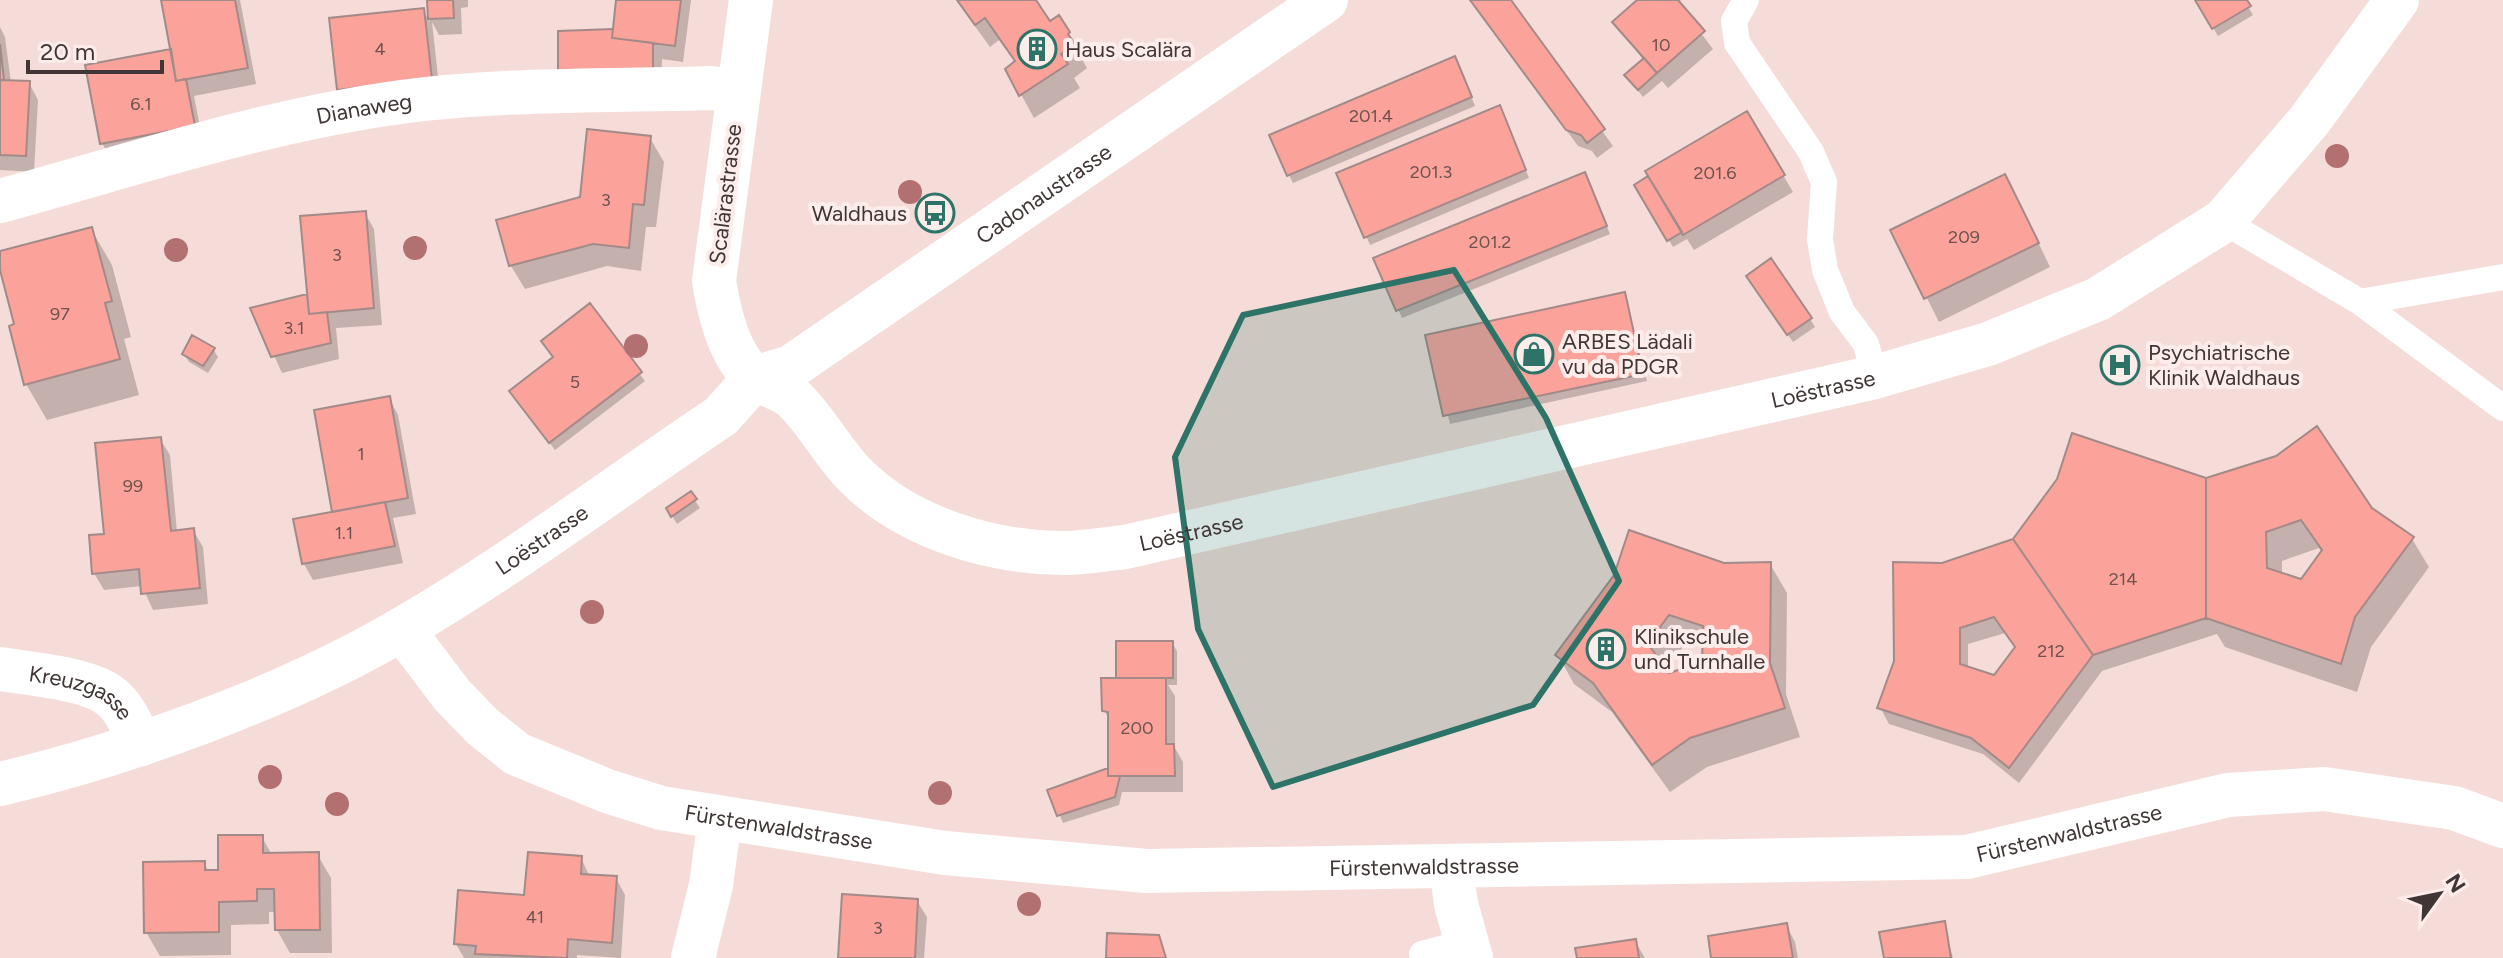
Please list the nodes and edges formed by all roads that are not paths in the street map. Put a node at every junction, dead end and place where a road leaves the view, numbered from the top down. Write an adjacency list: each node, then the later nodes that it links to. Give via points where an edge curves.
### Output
1 (751, 0): 5 (street, Scalärastrasse)
2 (1326, 0): 11 (street, Cadonaustrasse, via 791,367)
3 (1746, 0): 10 (lane, via 1734,21 1737,43 1811,152 1824,182 1820,239 1825,270 1842,312 1866,344)
4 (2397, 0): 7 (street, Loëstrasse, via 2309,121)
5 (738, 91): 6 (street, Dianaweg, via 426,99 235,137); 11 (street, Scalärastrasse, via 714,281 729,338)
6 (0, 201)
7 (2223, 221): 9 (lane); 10 (street, Loëstrasse, via 2098,299 1988,344)
8 (2503, 277): 9 (lane)
9 (2360, 302): 12 (lane)
10 (1875, 377): 11 (street, Loëstrasse, via 1125,547 1064,553 996,545 908,516 858,478 794,398)
11 (755, 378): 13 (street, Loëstrasse, via 721,416)
12 (2503, 408)
13 (402, 629): 15 (street, Loëstrasse, via 258,698); 17 (street, Fürstenwaldstrasse, via 452,695 517,754 607,791)
14 (0, 669): 15 (street, Kreuzgasse, via 109,695 123,709)
15 (141, 744): 16 (street, Loëstrasse)
16 (0, 784)
17 (720, 818): 19 (street, Fürstenwaldstrasse, via 945,853 1147,871); 22 (street)
18 (2503, 826): 19 (street, Fürstenwaldstrasse, via 2454,808 2324,789 2228,795 1967,857)
19 (1451, 867): 20 (street)
20 (1468, 950): 21 (lane)
21 (1422, 954)
22 (693, 958)

